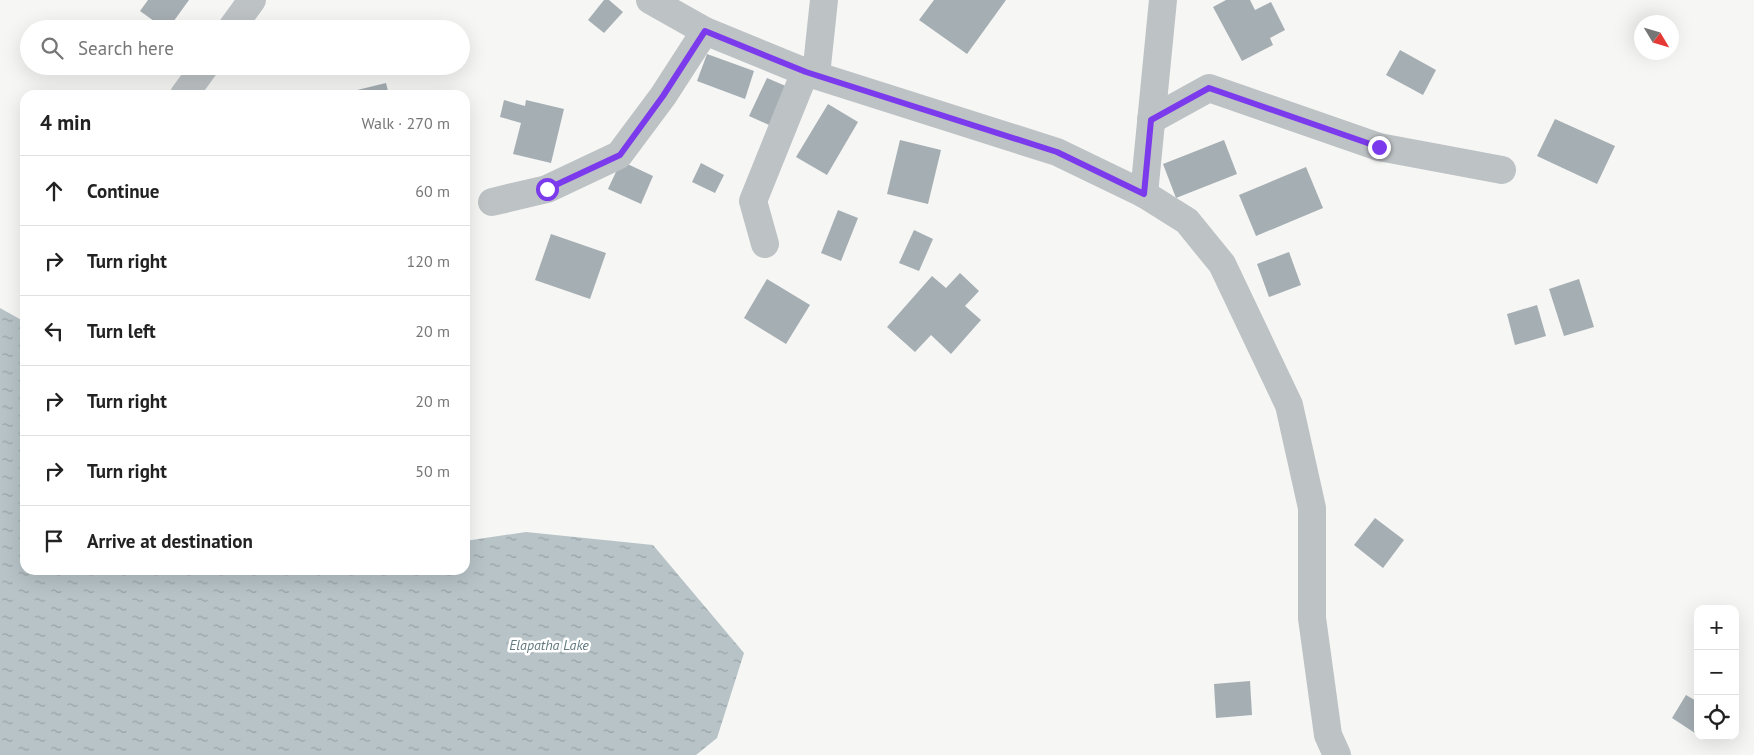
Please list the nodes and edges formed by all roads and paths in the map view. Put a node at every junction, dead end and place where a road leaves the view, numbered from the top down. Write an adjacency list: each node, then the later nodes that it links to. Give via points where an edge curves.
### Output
1 (252, 0): 5 (street)
2 (650, 0): 6 (street)
3 (824, 0): 7 (street)
4 (1163, 0): 10 (street)
5 (238, 20)
6 (705, 31): 7 (street); 13 (street, via 620,155 547,189)
7 (811, 73): 12 (street, via 1057,152); 14 (street, via 753,201)
8 (198, 75): 9 (street)
9 (188, 90)
10 (1151, 120): 11 (street, via 1209,88 1379,147); 12 (street)
11 (1502, 170)
12 (1144, 194): 15 (street, via 1187,221 1222,264 1289,405 1312,508 1312,618 1328,735)
13 (492, 202)
14 (765, 244)
15 (1337, 755)

